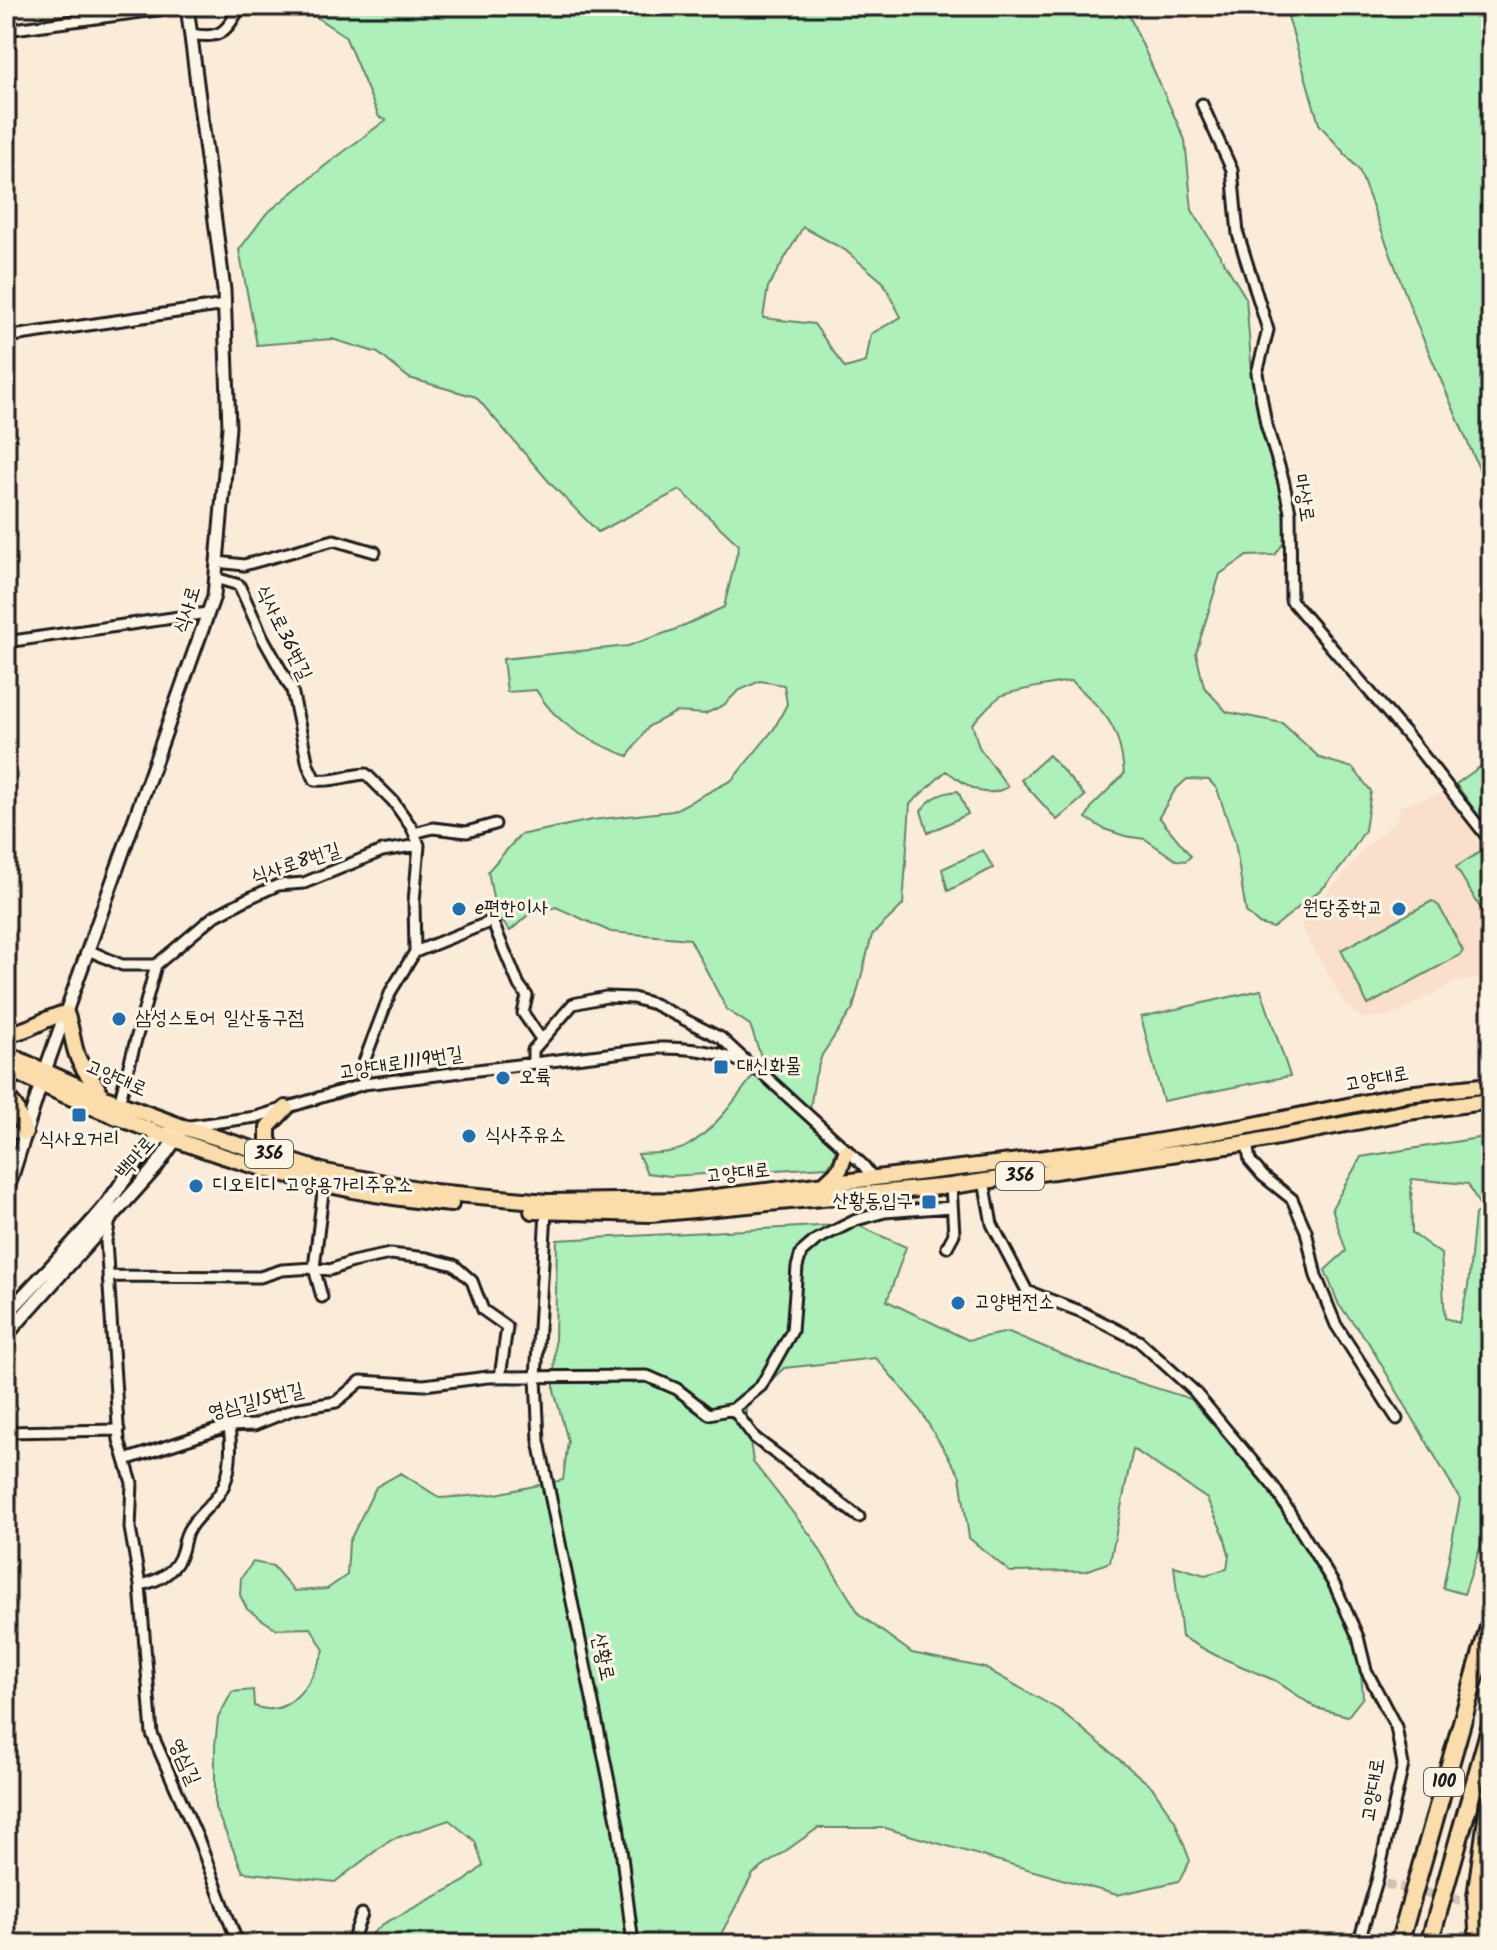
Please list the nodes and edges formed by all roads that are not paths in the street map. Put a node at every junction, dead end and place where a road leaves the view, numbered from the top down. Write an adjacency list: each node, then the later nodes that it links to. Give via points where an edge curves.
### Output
1 (186, 6): 3 (street); 4 (street, 식사로)
2 (241, 6): 4 (street, via 220,34)
3 (6, 30)
4 (191, 34): 6 (street, 식사로)
5 (1202, 104): 15 (street, 마상로, via 1232,170 1238,234 1268,330 1257,373 1290,512 1291,600)
6 (225, 305): 7 (street); 9 (street, 식사로, via 229,427)
7 (6, 337)
8 (375, 552): 9 (street, 식사로36번길, via 334,540 244,565)
9 (217, 562): 10 (street, 식사로)
10 (215, 578): 11 (street, 식사로); 14 (street, 식사로36번길, via 239,585 292,690 315,780 335,782 366,774)
11 (207, 613): 12 (street); 17 (street, 식사로)
12 (6, 642)
13 (495, 824): 14 (street, via 467,832 433,828)
14 (414, 833): 16 (street, 식사로36번길)
15 (1491, 842)
16 (419, 845): 18 (street, 식사로36번길); 19 (street, 식사로8번길, via 382,851 304,883 278,885 247,899 213,917)
17 (88, 950): 19 (street, via 122,965); 20 (street, 식사로)
18 (415, 952): 22 (street, via 492,921 527,996 523,1013); 28 (street, via 391,991 362,1067)
19 (156, 965): 33 (street)
20 (66, 1013): 21 (main road); 27 (street, 식사로); 31 (main road, via 76,1055)
21 (6, 1034)
22 (541, 1039): 24 (street, 고양대로1119번길, via 533,1050); 25 (street, 고양대로1119번길, via 573,1004 633,998 721,1038)
23 (6, 1054): 27 (main road, 고양대로 / 356)
24 (533, 1063): 25 (street, 고양대로1119번길, via 694,1047); 28 (street, 고양대로1119번길)
25 (750, 1064): 40 (street, 고양대로1119번길)
26 (6, 1068): 27 (main road, 고양대로 / 356)
27 (43, 1077): 31 (main road, 고양대로 / 356); 37 (street, 식사로); 38 (main road, 고양대로 / 356)
28 (364, 1084): 34 (street, 고양대로1119번길)
29 (1491, 1085): 42 (main road, 고양대로 / 356, via 1406,1094 1095,1152)
30 (6, 1093): 37 (main road)
31 (102, 1097): 33 (main road, 고양대로 / 356)
32 (1491, 1101): 39 (main road, 고양대로 / 356)
33 (119, 1103): 35 (main road, 고양대로 / 356)
34 (286, 1108): 35 (street, 고양대로1119번길); 41 (main road, via 268,1127)
35 (183, 1127): 38 (main road, 백마로); 41 (main road, 고양대로 / 356)
36 (6, 1133): 37 (street)
37 (25, 1133): 48 (street, 식사로)
38 (170, 1138): 44 (main road, 고양대로 / 356); 51 (main road, 백마로); 56 (main road, 백마로)
39 (1247, 1143): 43 (main road, 고양대로 / 356); 61 (street, via 1250,1161 1292,1199 1336,1325)
40 (846, 1152): 42 (street, 고양대로1119번길); 45 (main road, via 840,1169)
41 (277, 1156): 45 (main road, 고양대로 / 356, via 325,1172 434,1192 547,1202 690,1200)
42 (874, 1177): 45 (main road, 고양대로 / 356); 47 (street, 고양대로1119번길)
43 (984, 1181): 46 (main road, 고양대로 / 356); 75 (street, 고양대로, via 992,1224 1027,1291 1139,1341 1194,1391 1274,1487 1335,1586 1366,1670 1396,1727 1403,1765 1381,1882)
44 (324, 1184): 50 (main road, 고양대로 / 356, via 431,1202); 53 (street)
45 (823, 1185)
46 (951, 1186): 47 (main road, 고양대로 / 356); 49 (street)
47 (883, 1193): 50 (main road, 고양대로 / 356, via 651,1214)
48 (6, 1195)
49 (952, 1207): 52 (street, via 954,1234); 60 (street, via 885,1212 856,1220 801,1253 792,1331 761,1386)
50 (546, 1212): 59 (street, 산황로)
51 (111, 1217): 54 (street, 영심길); 57 (main road, 백마로)
52 (947, 1247)
53 (314, 1268): 54 (street, via 260,1277); 55 (street); 58 (street, via 330,1270 390,1254 454,1265 472,1281 483,1310 507,1327)
54 (108, 1276): 63 (street, 영심길)
55 (322, 1297)
56 (6, 1315)
57 (6, 1335)
58 (500, 1377): 59 (street, 영심길15번길); 62 (street, 영심길15번길, via 424,1385 361,1381 336,1402 294,1409 254,1425)
59 (536, 1378): 60 (street, via 647,1376 677,1389 709,1414); 74 (street, 산황로, via 539,1441 618,1825)
60 (733, 1409): 66 (street, via 755,1438)
61 (1397, 1419)
62 (229, 1426): 65 (street, 영심길15번길); 67 (street, via 232,1450 218,1496 186,1534 172,1571)
63 (119, 1430): 64 (street); 65 (street, 영심길)
64 (6, 1432)
65 (125, 1460): 67 (street, 영심길, via 132,1483 130,1528)
66 (859, 1517)
67 (140, 1585): 72 (street, 영심길, via 152,1734)
68 (1491, 1620): 76 (highway, 100)
69 (1491, 1725): 77 (highway, 100)
70 (1491, 1790): 78 (highway, via 1476,1897)
71 (362, 1914): 73 (street)
72 (238, 1944)
73 (351, 1944)
74 (633, 1944)
75 (1358, 1944)
76 (1399, 1944)
77 (1429, 1944)
78 (1479, 1944)

